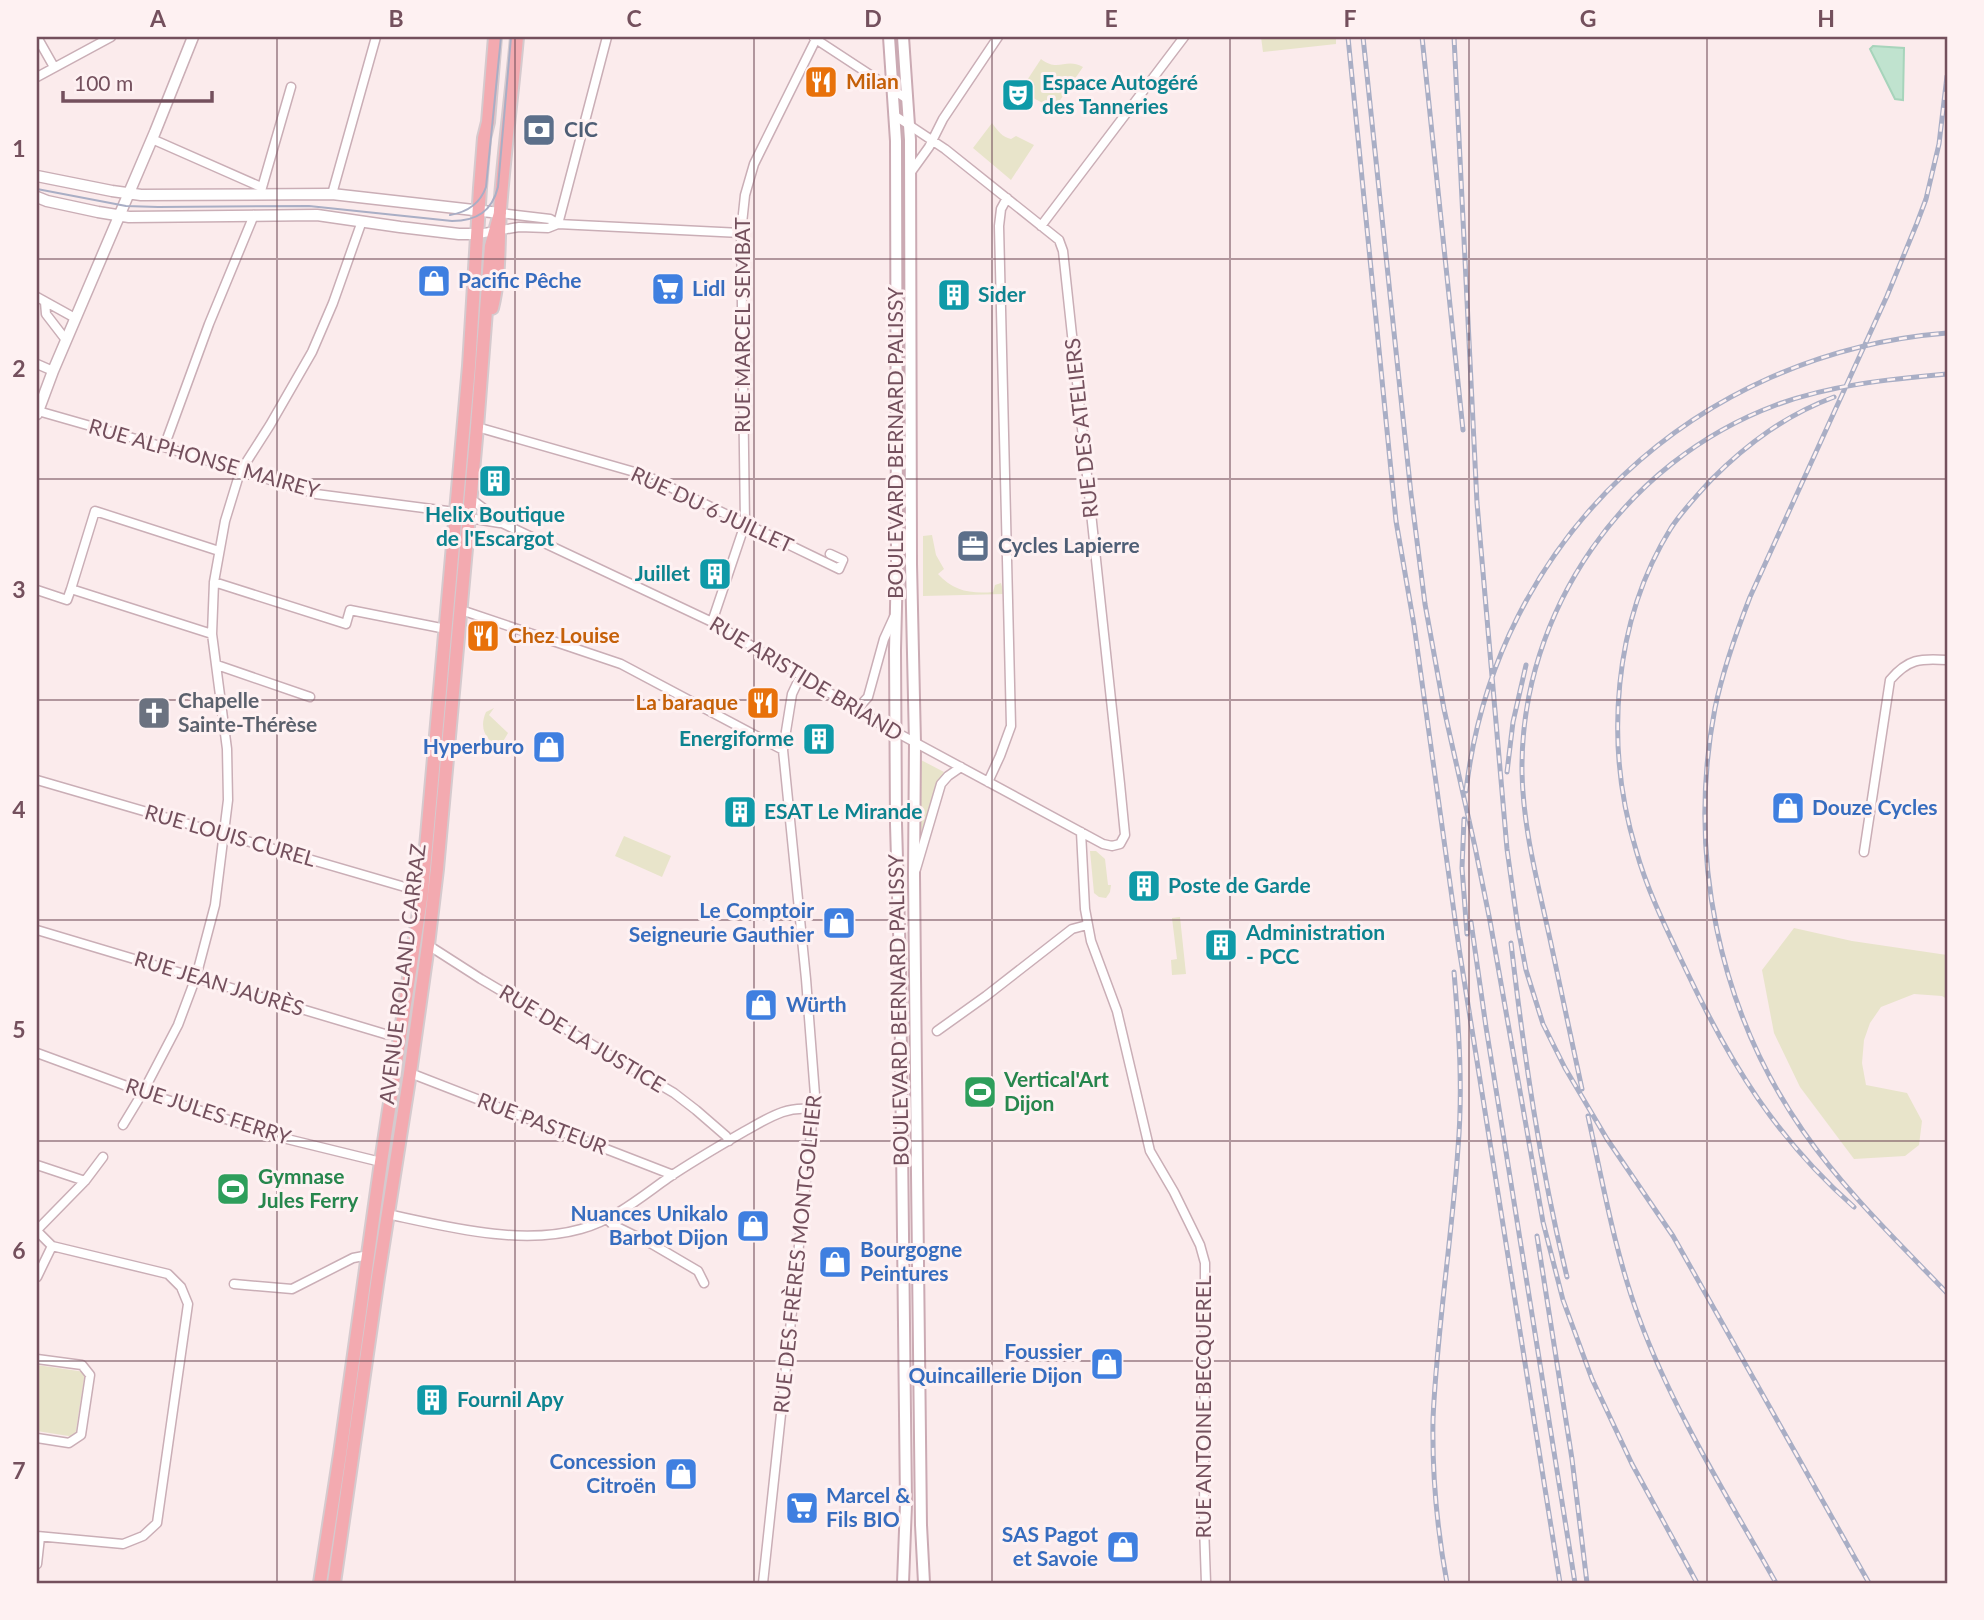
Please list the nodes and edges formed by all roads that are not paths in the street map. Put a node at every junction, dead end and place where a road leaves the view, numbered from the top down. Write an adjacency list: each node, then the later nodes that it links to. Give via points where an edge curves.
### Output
1 (37, 37): 13 (street)
2 (111, 37): 13 (street)
3 (193, 37): 20 (street)
4 (376, 37): 26 (street)
5 (495, 37): 29 (main road)
6 (517, 37): 30 (main road)
7 (607, 37): 34 (street)
8 (889, 37): 16 (main road, BOULEVARD BERNARD PALISSY)
9 (903, 37): 17 (main road, BOULEVARD BERNARD PALISSY)
10 (999, 37): 21 (street)
11 (1184, 37): 35 (street)
12 (815, 38): 16 (street); 37 (street, RUE MARCEL SEMBAT, via 754,164)
13 (54, 67): 14 (street)
14 (37, 77)
15 (291, 87): 24 (street)
16 (893, 95): 17 (street); 18 (main road, BOULEVARD BERNARD PALISSY)
17 (907, 104): 19 (main road, BOULEVARD BERNARD PALISSY)
18 (894, 115): 19 (street, RUE DES ATELIERS); 61 (main road, BOULEVARD BERNARD PALISSY)
19 (909, 124): 21 (street, RUE DES ATELIERS); 22 (main road, BOULEVARD BERNARD PALISSY)
20 (152, 139): 24 (street); 25 (street)
21 (933, 140): 22 (street); 28 (street, RUE DES ATELIERS)
22 (910, 175): 71 (main road, BOULEVARD BERNARD PALISSY)
23 (37, 176): 25 (street)
24 (261, 190): 25 (street); 26 (street)
25 (128, 194): 32 (street)
26 (332, 194): 29 (street)
27 (37, 197): 32 (street)
28 (1007, 198): 35 (street, RUE DES ATELIERS); 75 (street, via 999,226 1011,726)
29 (479, 211): 30 (street); 38 (main road)
30 (500, 213): 34 (street); 36 (main road)
31 (254, 215): 32 (street); 33 (street); 47 (street)
32 (119, 216): 40 (street)
33 (362, 221): 38 (street); 48 (street, via 312,352)
34 (558, 224): 36 (street); 37 (street)
35 (1041, 226): 78 (street, RUE DES ATELIERS, via 1059,240 1063,251 1120,785 1124,838 1117,846)
36 (497, 231): 38 (street); 43 (main road, via 490,248 483,347)
37 (741, 233): 54 (street, RUE MARCEL SEMBAT)
38 (478, 234): 43 (main road)
39 (41, 299): 40 (street); 41 (street, via 46,314)
40 (75, 318): 41 (street)
41 (66, 340): 44 (street)
42 (37, 364): 44 (street)
43 (476, 366): 46 (main road, AVENUE ROLAND CARRAZ); 49 (main road, AVENUE ROLAND CARRAZ)
44 (53, 371): 45 (street)
45 (37, 413): 47 (street, RUE ALPHONSE MAIREY)
46 (477, 427): 50 (main road, AVENUE ROLAND CARRAZ); 54 (street, RUE DU 6 JUILLET, via 645,475)
47 (164, 447): 48 (street, RUE ALPHONSE MAIREY)
48 (240, 471): 51 (street, RUE ALPHONSE MAIREY, via 316,494); 55 (street)
49 (458, 486): 51 (main road, AVENUE ROLAND CARRAZ); 52 (main road)
50 (471, 499): 52 (main road, AVENUE ROLAND CARRAZ); 53 (street, RUE ARISTIDE BRIAND)
51 (455, 512): 63 (main road, AVENUE ROLAND CARRAZ)
52 (469, 518): 53 (street, RUE ARISTIDE BRIAND); 60 (main road, AVENUE ROLAND CARRAZ)
53 (504, 524): 62 (street, RUE ARISTIDE BRIAND)
54 (745, 524): 56 (street, RUE DU 6 JUILLET, via 839,569 843,560); 62 (street, RUE MARCEL SEMBAT)
55 (219, 551): 57 (street); 58 (street, via 94,511)
56 (831, 554)
57 (214, 582): 63 (street, via 346,624 350,610); 64 (street)
58 (71, 589): 59 (street, via 67,600); 64 (street)
59 (37, 590)
60 (461, 610): 72 (street, via 621,664); 84 (main road, AVENUE ROLAND CARRAZ)
61 (896, 613): 69 (street, via 868,697); 70 (main road, BOULEVARD BERNARD PALISSY)
62 (712, 622): 67 (street, RUE ARISTIDE BRIAND)
63 (446, 629): 81 (main road, AVENUE ROLAND CARRAZ)
64 (212, 634): 66 (street)
65 (1947, 660): 79 (street, via 1911,662 1890,680)
66 (217, 666): 68 (street); 77 (street, via 227,749)
67 (801, 675): 69 (street, RUE ARISTIDE BRIAND); 72 (street, RUE DES FRÈRES MONTGOLFIER, via 792,694)
68 (310, 697)
69 (856, 710): 70 (street, RUE ARISTIDE BRIAND)
70 (895, 732): 71 (street, RUE ARISTIDE BRIAND); 114 (main road, BOULEVARD BERNARD PALISSY, via 906,1476)
71 (915, 743): 73 (street, RUE ARISTIDE BRIAND); 80 (main road, BOULEVARD BERNARD PALISSY)
72 (783, 750): 91 (street, RUE DES FRÈRES MONTGOLFIER)
73 (961, 767): 75 (street, RUE ARISTIDE BRIAND); 80 (street, BOULEVARD BERNARD PALISSY, via 941,785)
74 (37, 780): 77 (street, RUE LOUIS CUREL)
75 (988, 782): 76 (street, RUE ARISTIDE BRIAND)
76 (1081, 832): 78 (street, RUE ARISTIDE BRIAND); 82 (street, RUE ANTOINE BECQUEREL)
77 (225, 834): 81 (street, RUE LOUIS CUREL); 85 (street, via 215,905)
78 (1103, 844)
79 (1864, 852)
80 (914, 875): 115 (main road, BOULEVARD BERNARD PALISSY, via 920,1476)
81 (422, 892): 87 (main road, AVENUE ROLAND CARRAZ)
82 (1087, 926): 86 (street, via 1072,929); 116 (street, RUE ANTOINE BECQUEREL, via 1117,1011 1150,1151 1203,1254)
83 (37, 930): 85 (street, RUE JEAN JAURÈS)
84 (428, 945): 89 (main road, AVENUE ROLAND CARRAZ); 93 (street, RUE DE LA JUSTICE, via 674,1093)
85 (195, 977): 87 (street, RUE JEAN JAURÈS); 90 (street, via 178,1025)
86 (937, 1031)
87 (401, 1035): 89 (main road); 95 (main road, AVENUE ROLAND CARRAZ)
88 (37, 1054): 90 (street, RUE JULES FERRY)
89 (411, 1073): 97 (street, RUE PASTEUR); 99 (main road, AVENUE ROLAND CARRAZ)
90 (143, 1092): 92 (street); 95 (street, RUE JULES FERRY, via 287,1139)
91 (814, 1110): 93 (street, via 783,1112); 113 (street, RUE DES FRÈRES MONTGOLFIER)
92 (123, 1125)
93 (729, 1141): 97 (street)
94 (103, 1157): 98 (street)
95 (381, 1162): 103 (main road, AVENUE ROLAND CARRAZ)
96 (37, 1165): 98 (street)
97 (673, 1175): 100 (street)
98 (85, 1181): 101 (street)
99 (387, 1214): 100 (street, via 512,1237 556,1234); 112 (main road, AVENUE ROLAND CARRAZ)
100 (607, 1219): 105 (street, via 698,1271)
101 (37, 1230): 102 (street)
102 (52, 1246): 104 (street); 109 (street, via 168,1274 181,1287 188,1304 157,1522 143,1536 123,1544)
103 (369, 1255): 106 (street, via 352,1258 292,1289); 111 (main road, AVENUE ROLAND CARRAZ)
104 (37, 1277)
105 (704, 1283)
106 (234, 1284)
107 (37, 1359): 108 (street, via 82,1366 90,1375 81,1435 69,1443)
108 (37, 1438)
109 (38, 1536): 110 (street)
110 (37, 1564)
111 (320, 1583)
112 (334, 1583)
113 (764, 1583)
114 (901, 1583)
115 (927, 1583)
116 (1206, 1583)

